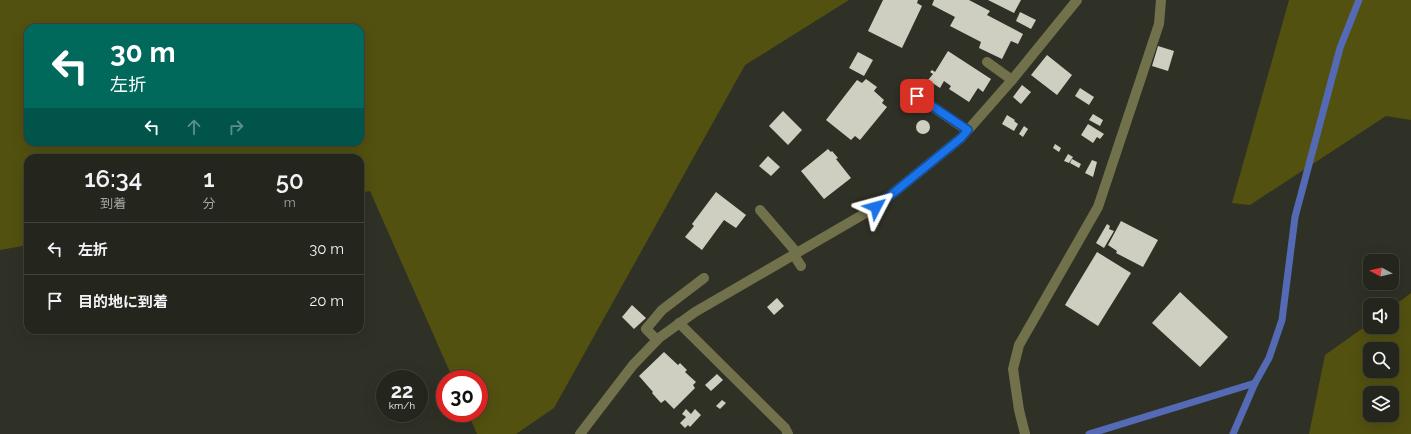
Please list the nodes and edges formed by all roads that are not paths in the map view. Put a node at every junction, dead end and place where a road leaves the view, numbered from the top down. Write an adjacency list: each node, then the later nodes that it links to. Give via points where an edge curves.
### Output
1 (1077, 0): 4 (street)
2 (1161, 0): 15 (street, via 1159,24 1098,207 1019,345 1013,369)
3 (987, 62): 4 (street)
4 (1012, 80): 6 (street)
5 (917, 96): 6 (street)
6 (968, 130): 8 (street, via 876,207)
7 (760, 210): 8 (street)
8 (795, 254): 9 (street); 11 (street)
9 (801, 266)
10 (704, 278): 12 (street, via 662,310 646,329)
11 (679, 323): 12 (street); 14 (street, via 785,428)
12 (656, 340): 13 (street, via 633,365)
13 (580, 434)
14 (788, 434)
15 (1025, 434)

